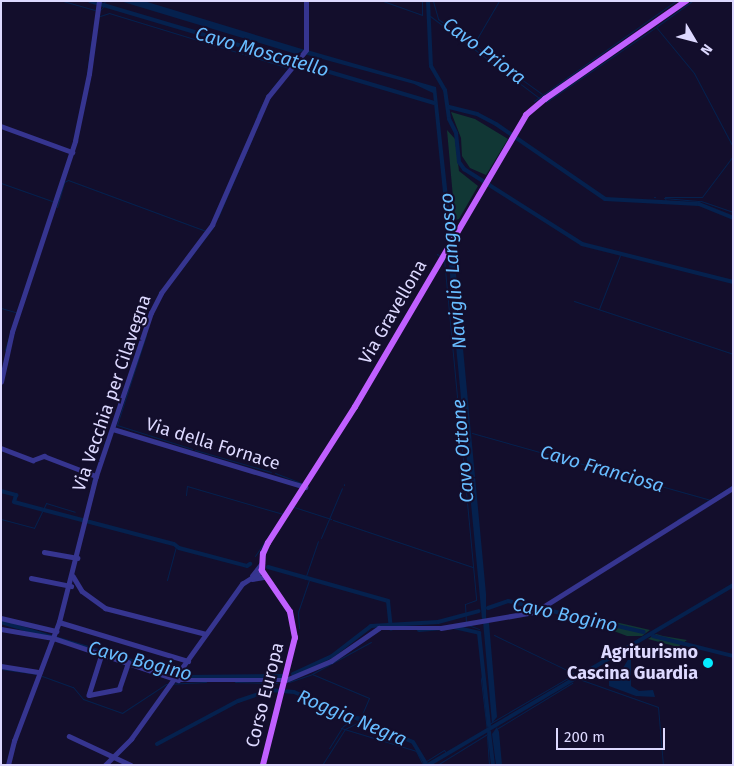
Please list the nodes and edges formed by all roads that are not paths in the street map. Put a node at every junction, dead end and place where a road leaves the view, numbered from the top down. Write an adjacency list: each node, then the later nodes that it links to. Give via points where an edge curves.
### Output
1 (306, 1): 7 (street, Via Vecchia per Cilavegna, via 305,52 272,91 209,230 160,293)
2 (686, 1): 10 (main road, Via Gravellona, via 543,100 512,136 355,407)
3 (98, 7): 5 (street, via 85,97)
4 (1, 126): 5 (street)
5 (72, 152): 6 (street, via 12,332)
6 (2, 381)
7 (113, 429): 9 (street, Via Vecchia per Cilavegna); 10 (street, Via della Fornace)
8 (1, 448): 9 (street, via 33,460 44,456)
9 (96, 476): 13 (street, Via Vecchia per Cilavegna)
10 (305, 486): 14 (main road, Via Gravellona, via 268,542)
11 (733, 488): 35 (street, via 536,610 441,628 373,630 331,662)
12 (44, 552): 13 (street)
13 (77, 558): 16 (street, Via Vecchia per Cilavegna)
14 (262, 563): 15 (main road, Via Gravellona); 18 (street, Via Gravellona)
15 (262, 571): 18 (street, Via Gravellona); 19 (main road, Via Gravellona)
16 (73, 576): 20 (street, Via Vecchia per Cilavegna); 21 (street)
17 (31, 578): 20 (street)
18 (248, 579): 19 (street); 27 (street, Via Gravellona)
19 (267, 579): 35 (main road, Corso Europa, via 294,622 295,638)
20 (70, 586): 21 (street); 22 (street, Via Vecchia per Cilavegna)
21 (80, 588): 22 (street); 27 (street, via 106,608)
22 (68, 593): 24 (street, Via Vecchia per Cilavegna)
23 (1, 618): 26 (street)
24 (59, 622): 26 (street, Via Vecchia per Cilavegna); 30 (street)
25 (1, 629): 28 (street)
26 (56, 631): 28 (street, Via Vecchia per Cilavegna)
27 (206, 634): 30 (street, Via Gravellona)
28 (53, 638): 29 (street); 33 (street, Via Vecchia per Cilavegna)
29 (102, 654): 31 (street); 31 (street, via 89,695 119,689)
30 (188, 661): 34 (street, Via Gravellona)
31 (128, 663): 34 (street)
32 (1, 666): 33 (street)
33 (40, 672): 38 (street, Via Vecchia per Cilavegna)
34 (174, 680): 35 (street); 37 (street, Via Gravellona)
35 (286, 680): 41 (main road, Corso Europa)
36 (69, 736): 37 (street)
37 (116, 756): 39 (street, Via Gravellona); 40 (street)
38 (8, 765)
39 (105, 765)
40 (131, 765)
41 (263, 765)

